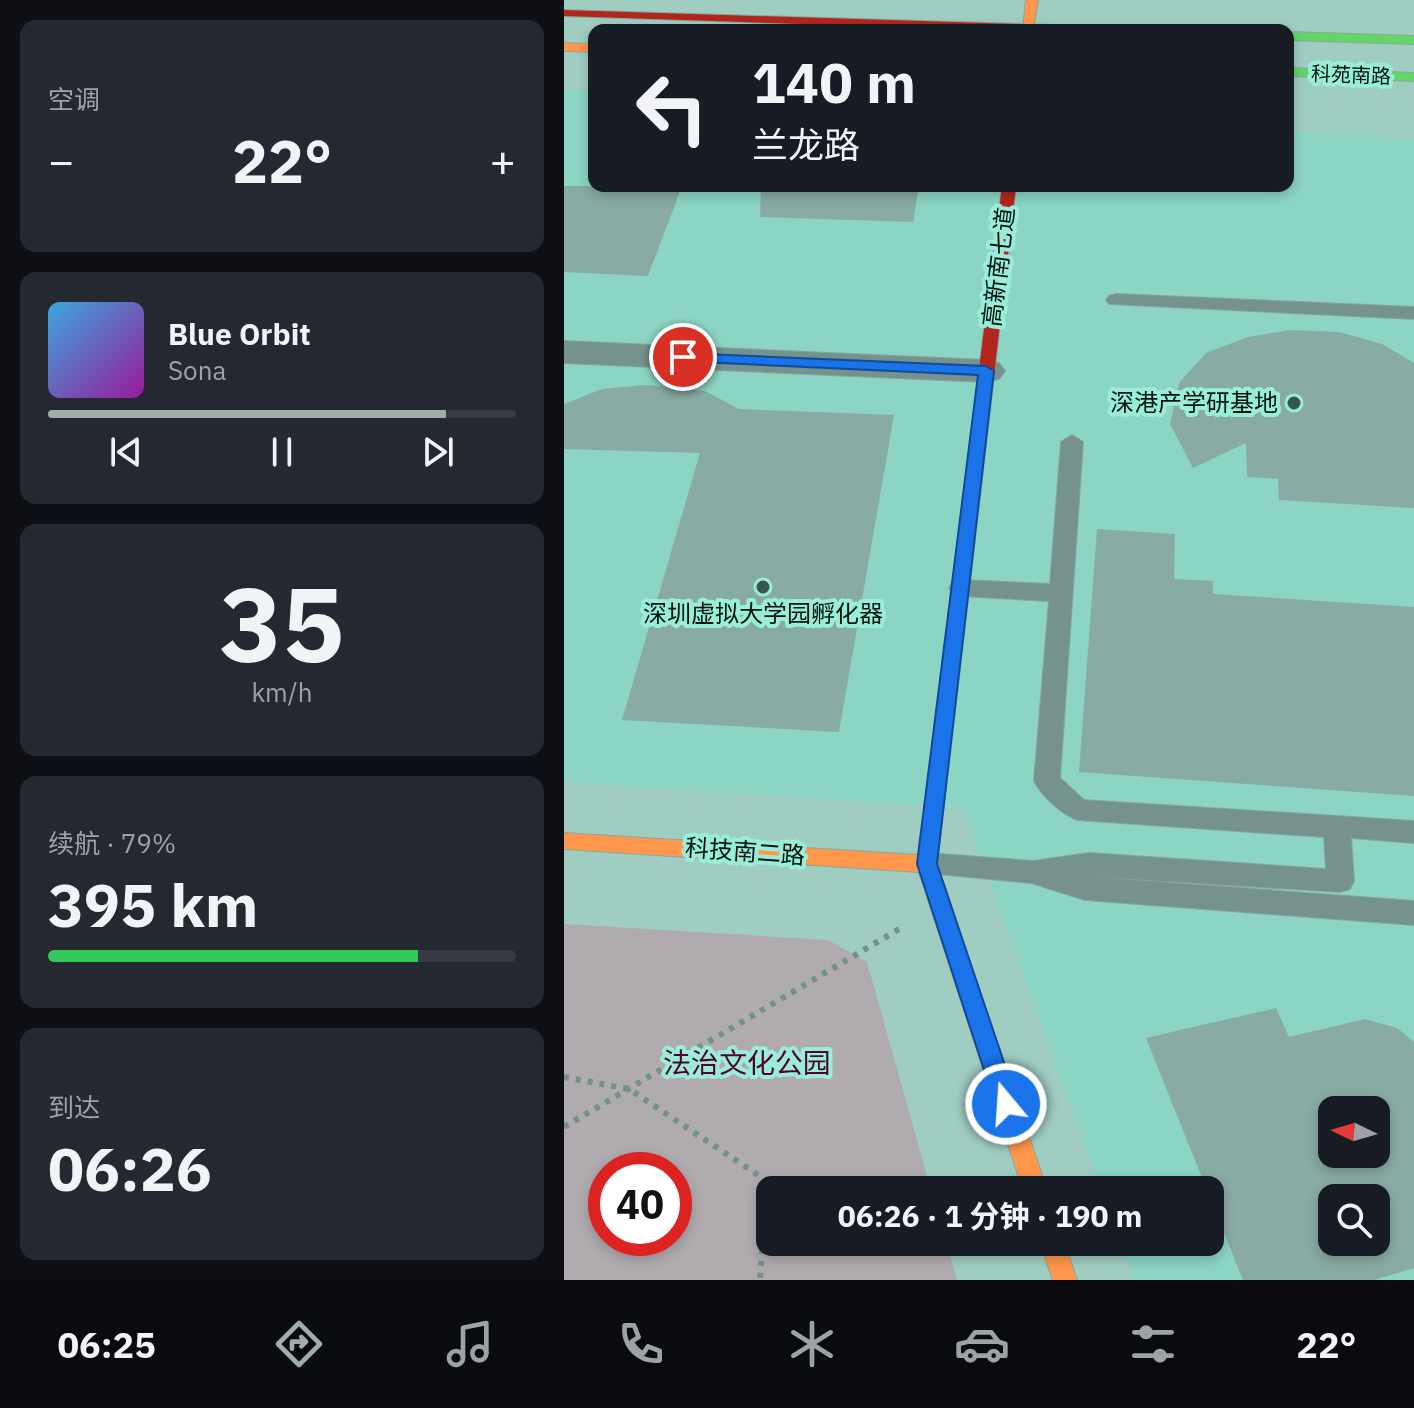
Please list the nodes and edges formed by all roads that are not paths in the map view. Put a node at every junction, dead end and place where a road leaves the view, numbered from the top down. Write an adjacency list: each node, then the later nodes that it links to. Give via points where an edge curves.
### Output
1 (1032, 0): 4 (street)
2 (564, 13): 3 (street)
3 (905, 24)
4 (1029, 24)
5 (1294, 36): 6 (street, 科苑南路)
6 (1414, 40)
7 (564, 47): 8 (street)
8 (588, 48)
9 (1294, 72): 10 (street, 科苑南路)
10 (1414, 77)
11 (1008, 192): 15 (street, 高新南七道)
12 (1116, 300): 13 (lane)
13 (1414, 313)
14 (564, 352): 15 (street)
15 (986, 371): 17 (street, 高新南七道)
16 (1072, 442): 18 (lane)
17 (961, 588): 18 (lane); 22 (street, 高新南七道)
18 (1061, 593): 19 (lane, via 1047,781 1078,810)
19 (1337, 827): 20 (lane); 23 (lane, via 1340,881 1089,864)
20 (1414, 832)
21 (564, 841): 22 (street, 科技南二路)
22 (927, 864): 23 (lane); 25 (street, 高新南七道)
23 (1031, 872): 24 (lane, via 1085,889)
24 (1414, 913)
25 (1030, 1176)
26 (1057, 1256): 27 (street)
27 (1065, 1280)

